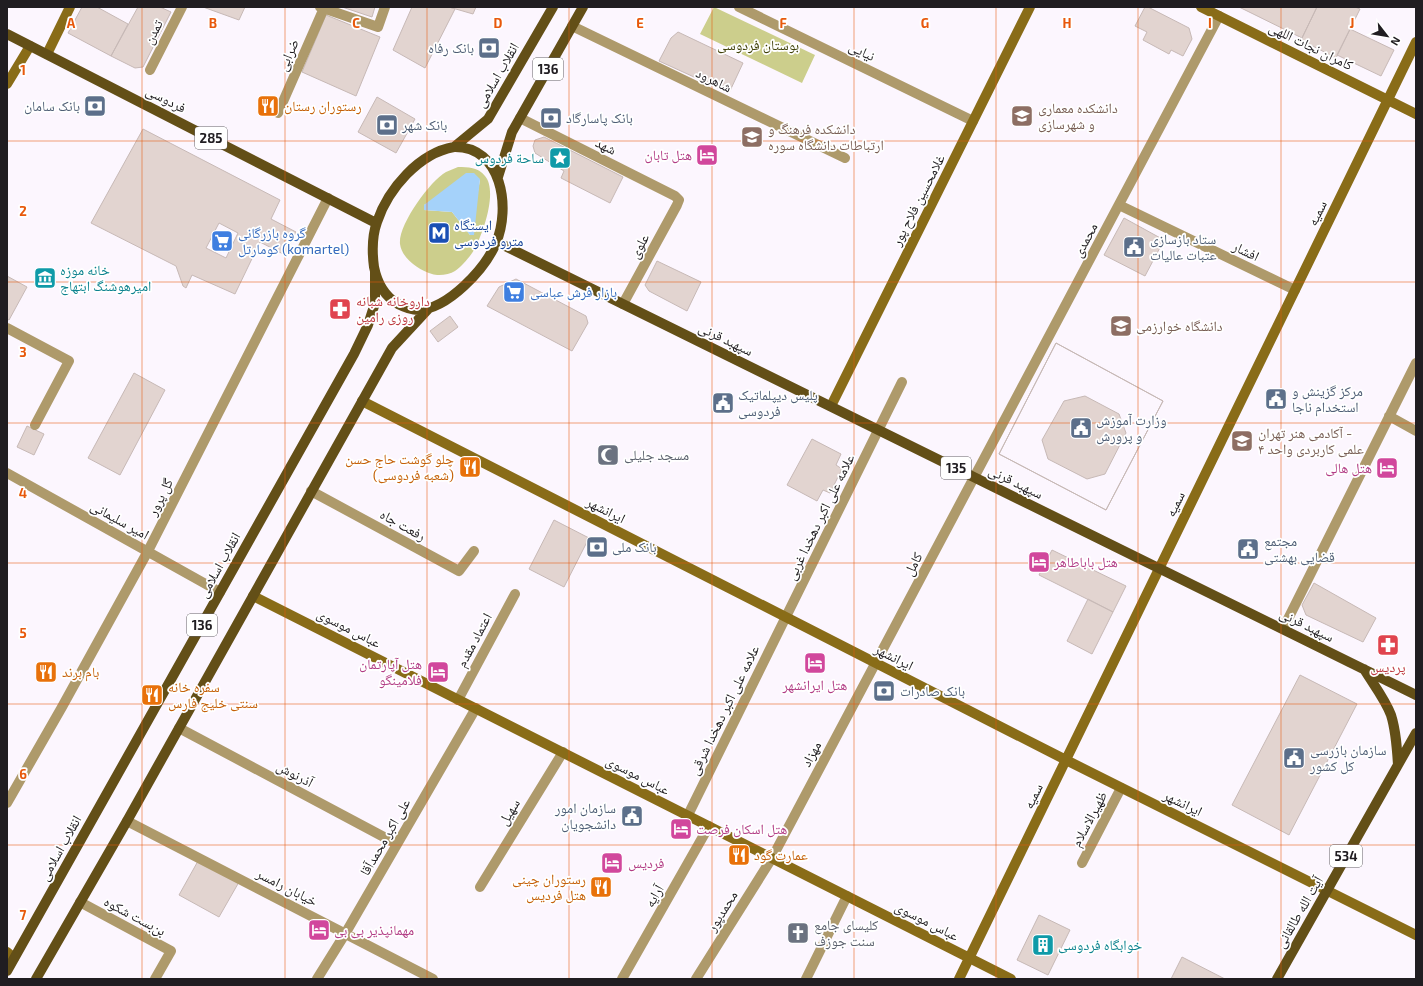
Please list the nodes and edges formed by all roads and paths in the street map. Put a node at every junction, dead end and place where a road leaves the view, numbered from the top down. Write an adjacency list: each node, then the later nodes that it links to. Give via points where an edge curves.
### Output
1 (70, 7): 15 (main road)
2 (182, 7): 16 (street, تمدن)
3 (385, 7): 9 (street, via 378,27)
4 (553, 7): 23 (main road, انقلاب اسلامی / 136, via 488,119)
5 (583, 7): 11 (main road, 136)
6 (739, 7): 22 (street, نیایی)
7 (1030, 7): 22 (main road, غلامحسین فلاح‌ پور)
8 (1201, 7): 10 (main road, کامران نجات اللهی)
9 (322, 8): 19 (street, ضرابی)
10 (1219, 16): 18 (main road, کامران نجات اللهی); 28 (street, محمدی)
11 (572, 26): 21 (main road, 136); 24 (street, شاهرود)
12 (7, 34): 14 (main road, فردوسی)
13 (1416, 42): 18 (main road, سمیه)
14 (30, 46): 15 (main road, فردوسی); 17 (main road)
15 (47, 54): 26 (main road, فردوسی / 285)
16 (150, 70)
17 (7, 84)
18 (1388, 100): 20 (main road, کامران نجات اللهی); 32 (main road, سمیه)
19 (278, 113)
20 (1416, 114)
21 (520, 118): 25 (main road, 136, via 512,132); 27 (street, شهد, via 675,196)
22 (973, 121): 39 (main road, غلامحسین فلاح‌ پور)
23 (454, 147): 25 (main road, via 469,149 481,155 490,163); 29 (main road, via 431,154 412,168 391,195)
24 (845, 158)
25 (498, 177): 30 (main road, via 502,209)
26 (328, 198): 29 (main road, فردوسی / 285); 47 (street, گل پرور)
27 (678, 200): 33 (street, علوی)
28 (1119, 205): 32 (street, افشار); 45 (street, محمدی)
29 (376, 223): 31 (main road, via 372,246)
30 (497, 242): 33 (main road, سپهبد قرنی / 135); 34 (main road, via 488,258 469,281 446,299)
31 (375, 272): 34 (main road, via 384,292 395,302 414,309); 50 (main road, انقلاب اسلامی / 136, via 375,302 366,331)
32 (1295, 290): 49 (main road, سمیه)
33 (623, 304): 39 (main road, سپهبد قرنی / 135)
34 (429, 308): 38 (main road, 136, via 392,348)
35 (7, 328): 41 (street, via 70,361)
36 (1416, 363): 40 (street)
37 (902, 382): 42 (street, علامه علی اکبر دهخدا غربی)
38 (362, 401): 46 (main road, 136); 53 (main road, ایرانشهر)
39 (831, 406): 42 (main road, سپهبد قرنی / 135)
40 (1389, 416): 43 (street); 54 (street)
41 (35, 425)
42 (879, 430): 45 (main road, سپهبد قرنی / 135); 53 (street, علامه علی اکبر دهخدا غربی)
43 (1416, 431)
44 (7, 473): 47 (street, امیر سلیمانی)
45 (974, 477): 49 (main road, سپهبد قرنی / 135); 55 (street, کامل)
46 (311, 491): 48 (street, رفعت جاه, via 459,571); 52 (main road, 136)
47 (148, 551): 50 (street, امیر سلیمانی); 66 (street, گل پرور)
48 (474, 551)
49 (1159, 568): 54 (main road, سپهبد قرنی / 135); 63 (main road, سمیه)
50 (220, 592): 79 (main road, انقلاب اسلامی / 136)
51 (514, 594): 58 (street, اعتماد مقدم)
52 (253, 596): 58 (main road, عباس موسوی); 60 (main road, 136)
53 (786, 618): 55 (main road, ایرانشهر); 67 (street, علامه علی اکبر دهخدا شرقی)
54 (1283, 629): 56 (main road, سپهبد قرنی / 135)
55 (875, 663): 63 (main road, ایرانشهر); 71 (street, مهزاد)
56 (1364, 669): 57 (main road, سپهبد قرنی / 135); 64 (main road, via 1391,716)
57 (1416, 695)
58 (458, 700): 59 (main road, عباس موسوی)
59 (476, 708): 62 (main road, عباس موسوی); 70 (street, علی اکبر محمدآقا)
60 (179, 728): 68 (main road, 136); 70 (street, آذرنوش)
61 (1416, 733): 64 (main road, آیت الله طالقانی / 534)
62 (563, 752): 67 (main road, عباس موسوی); 73 (street, سهیل)
63 (1066, 760): 65 (main road, ایرانشهر); 80 (main road, سمیه)
64 (1398, 765): 74 (main road, آیت الله طالقانی / 534)
65 (1121, 788): 72 (street, ظهیرالاسلام); 74 (main road, ایرانشهر)
66 (7, 803)
67 (688, 815): 69 (main road, عباس موسوی)
68 (128, 821): 76 (main road, 136); 77 (street, خیابان رامسر)
69 (709, 826): 71 (main road, عباس موسوی); 86 (street, آرایه)
70 (397, 844): 77 (street, علی اکبر محمدآقا)
71 (772, 858): 75 (main road, عباس موسوی); 87 (street, محمدپور)
72 (1082, 863)
73 (480, 887)
74 (1327, 890): 78 (main road, ایرانشهر); 91 (main road, آیت الله طالقانی / 534)
75 (847, 896): 80 (main road, عباس موسوی); 88 (street)
76 (80, 902): 82 (main road, 136); 83 (street, بن‌بست شکوه, via 171,951)
77 (345, 934): 84 (street, علی اکبر محمدآقا); 85 (street, خیابان رامسر)
78 (1416, 934)
79 (11, 955): 81 (main road, انقلاب اسلامی / 136)
80 (969, 958): 89 (main road, سمیه); 90 (main road, عباس موسوی)
81 (7, 971)
82 (36, 979)
83 (155, 979)
84 (317, 979)
85 (433, 979)
86 (622, 979)
87 (696, 979)
88 (806, 979)
89 (959, 979)
90 (1010, 979)
91 (1277, 979)

